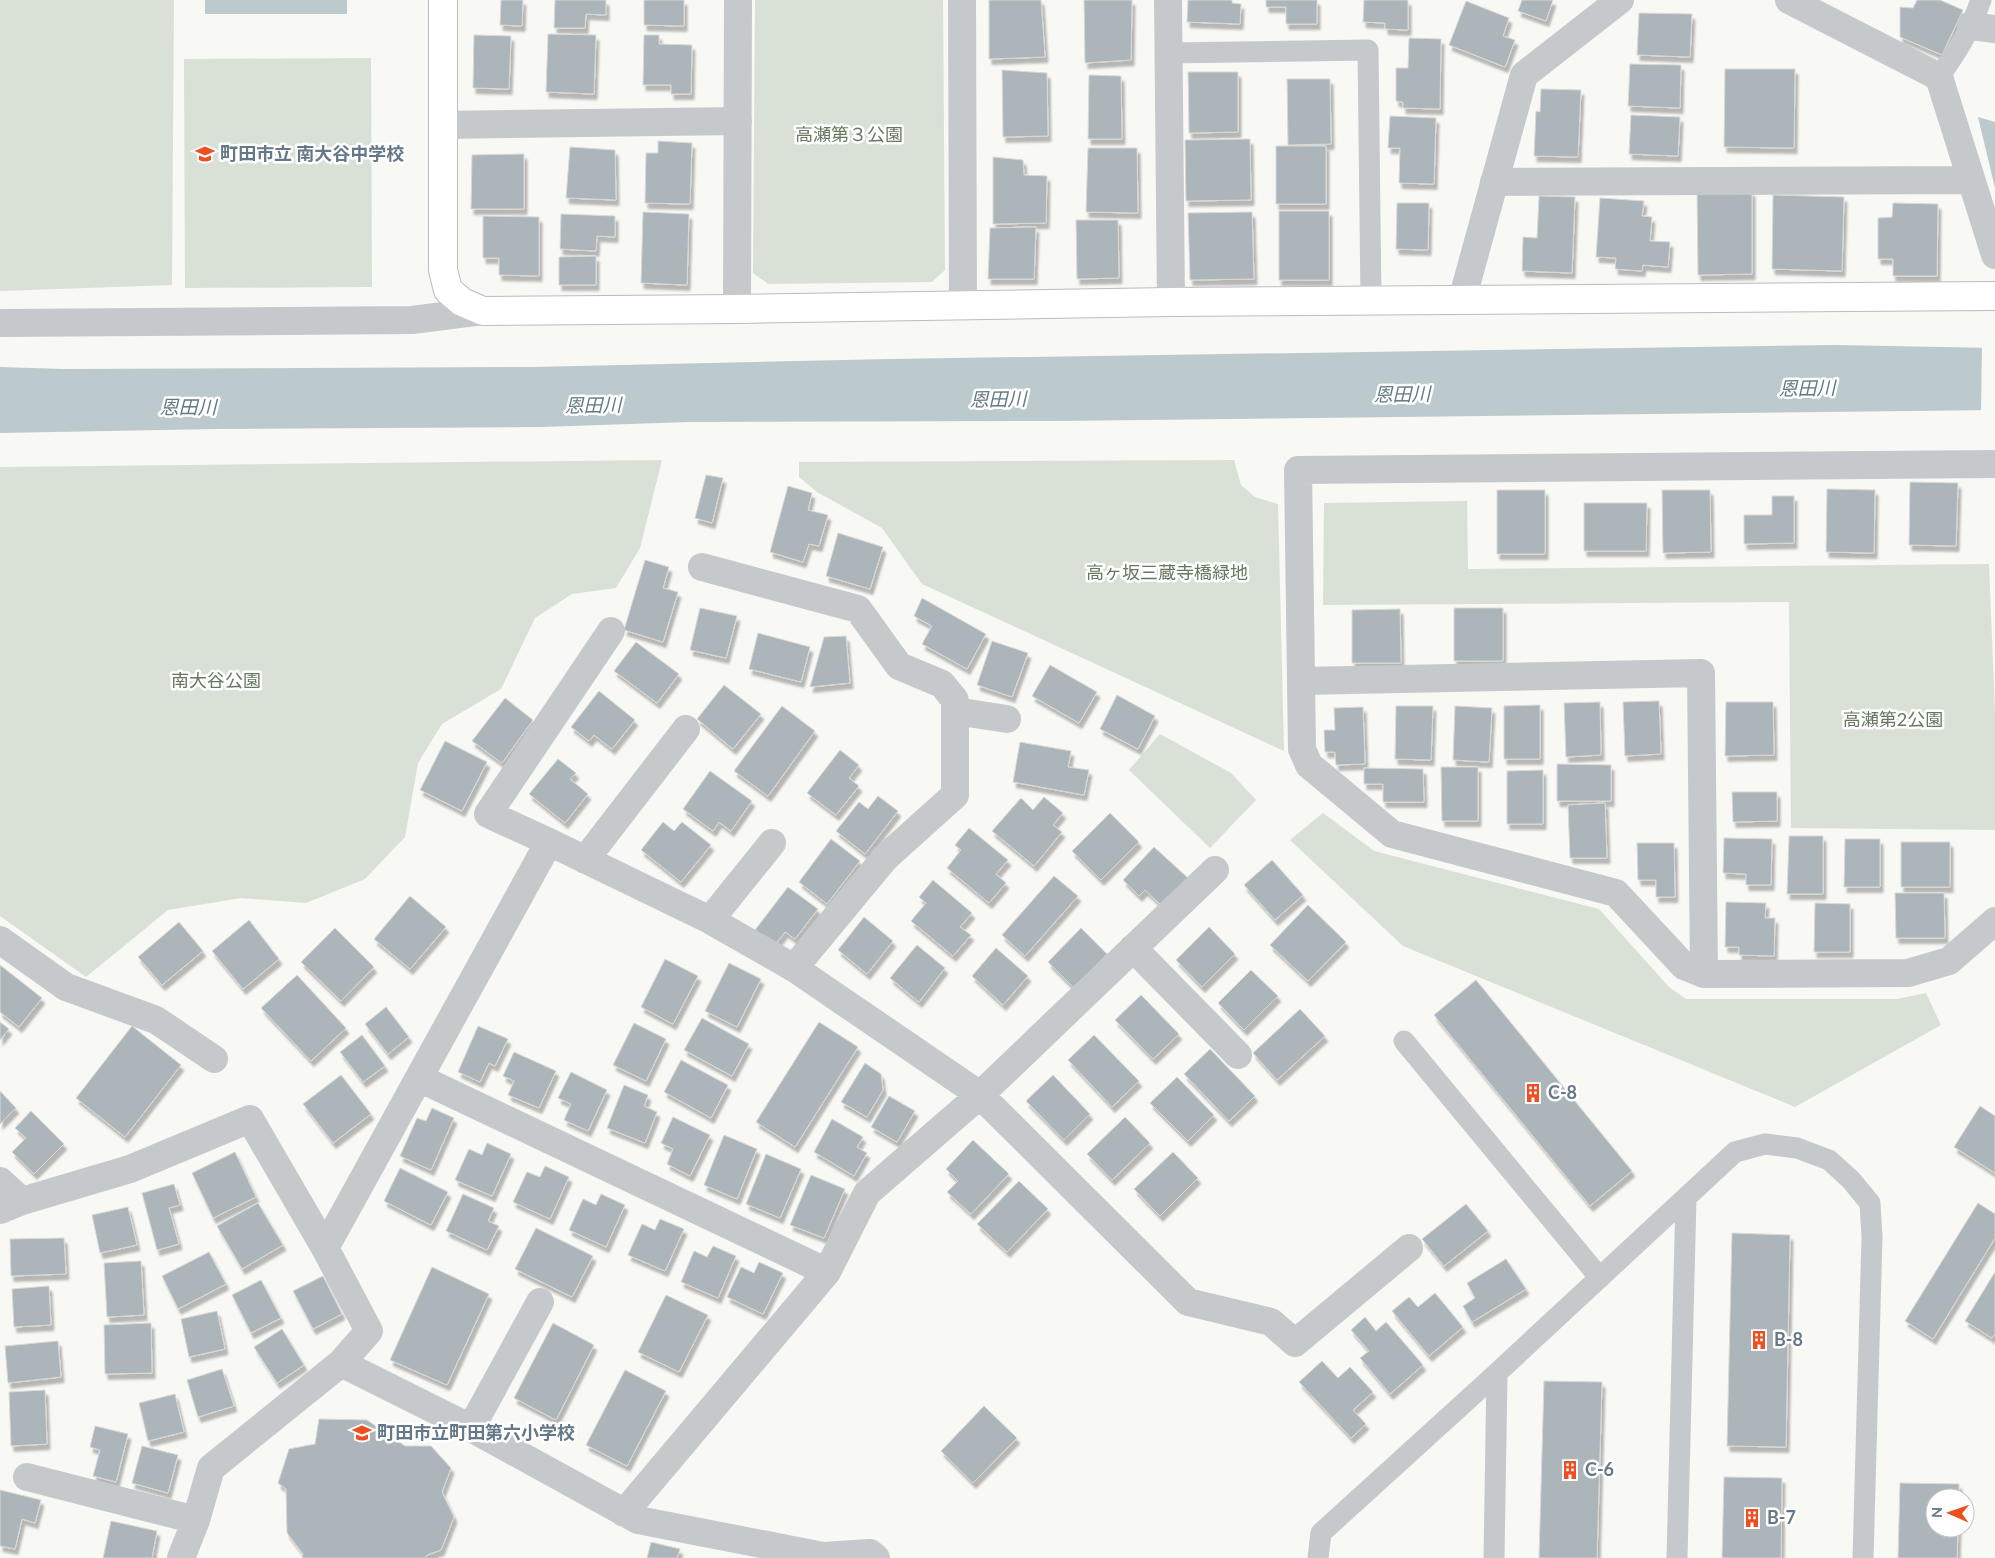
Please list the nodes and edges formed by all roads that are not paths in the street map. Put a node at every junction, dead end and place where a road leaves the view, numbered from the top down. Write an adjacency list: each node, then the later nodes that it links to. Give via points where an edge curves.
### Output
1 (443, 0): 12 (street)
2 (738, 0): 11 (street)
3 (962, 0): 20 (street)
4 (1168, 0): 9 (street)
5 (1620, 0): 14 (street, via 1524,76)
6 (1789, 0): 10 (street)
7 (1981, 0): 8 (lane)
8 (1983, 28): 10 (lane, via 1961,46)
9 (1168, 53): 17 (lane, via 1368,50); 19 (street)
10 (1939, 77): 13 (street)
11 (738, 120): 12 (street); 21 (street)
12 (443, 125): 22 (street, via 443,270 448,290 462,302)
13 (1971, 180): 14 (street); 15 (street)
14 (1494, 182): 18 (street)
15 (1995, 255)
16 (1995, 296): 18 (street)
17 (1370, 300): 18 (street); 19 (street)
18 (1462, 300)
19 (1171, 302): 20 (street)
20 (963, 305): 21 (street)
21 (737, 309): 22 (street)
22 (484, 311): 23 (street, via 412,320)
23 (0, 323)
24 (1995, 464): 27 (street, via 1298,470)
25 (702, 567): 28 (street, via 858,609 899,666 942,684 955,700)
26 (612, 631): 31 (street, via 488,814)
27 (1301, 681): 40 (street, via 1302,749 1309,765 1392,834 1616,893 1684,966); 40 (street, via 1701,673)
28 (955, 711): 29 (street); 39 (street, via 955,795 885,858)
29 (1007, 719)
30 (686, 729): 33 (street)
31 (549, 842): 33 (street); 44 (street)
32 (772, 843): 35 (street)
33 (585, 860): 35 (street)
34 (1215, 870): 38 (street)
35 (710, 920): 39 (street)
36 (1995, 920): 40 (street, via 1950,961 1908,972)
37 (0, 940): 43 (street, via 66,988 156,1020)
38 (1133, 948): 42 (street); 45 (street)
39 (794, 968): 45 (street)
40 (1704, 974)
41 (1404, 1041): 52 (lane)
42 (1238, 1055)
43 (214, 1059)
44 (419, 1078): 49 (street); 51 (street)
45 (980, 1095): 50 (street, via 1188,1302 1271,1322 1295,1343); 51 (street, via 867,1193)
46 (0, 1181): 48 (street)
47 (1686, 1198): 52 (lane); 64 (lane); 65 (lane, via 1735,1152 1765,1144 1798,1148 1828,1160 1870,1203 1872,1237)
48 (11, 1206): 49 (street, via 130,1169 250,1119)
49 (325, 1248): 54 (street, via 368,1330)
50 (1409, 1248)
51 (827, 1272): 58 (street)
52 (1600, 1278): 55 (lane)
53 (540, 1302): 56 (street)
54 (341, 1363): 56 (street); 59 (street, via 211,1468)
55 (1497, 1373): 62 (lane, via 1320,1533); 63 (lane)
56 (471, 1428): 58 (street)
57 (27, 1477): 59 (street)
58 (624, 1513): 61 (street, via 638,1520 823,1556 870,1553)
59 (196, 1520): 60 (street)
60 (182, 1558)
61 (876, 1558)
62 (1318, 1558)
63 (1494, 1558)
64 (1677, 1558)
65 (1863, 1558)

